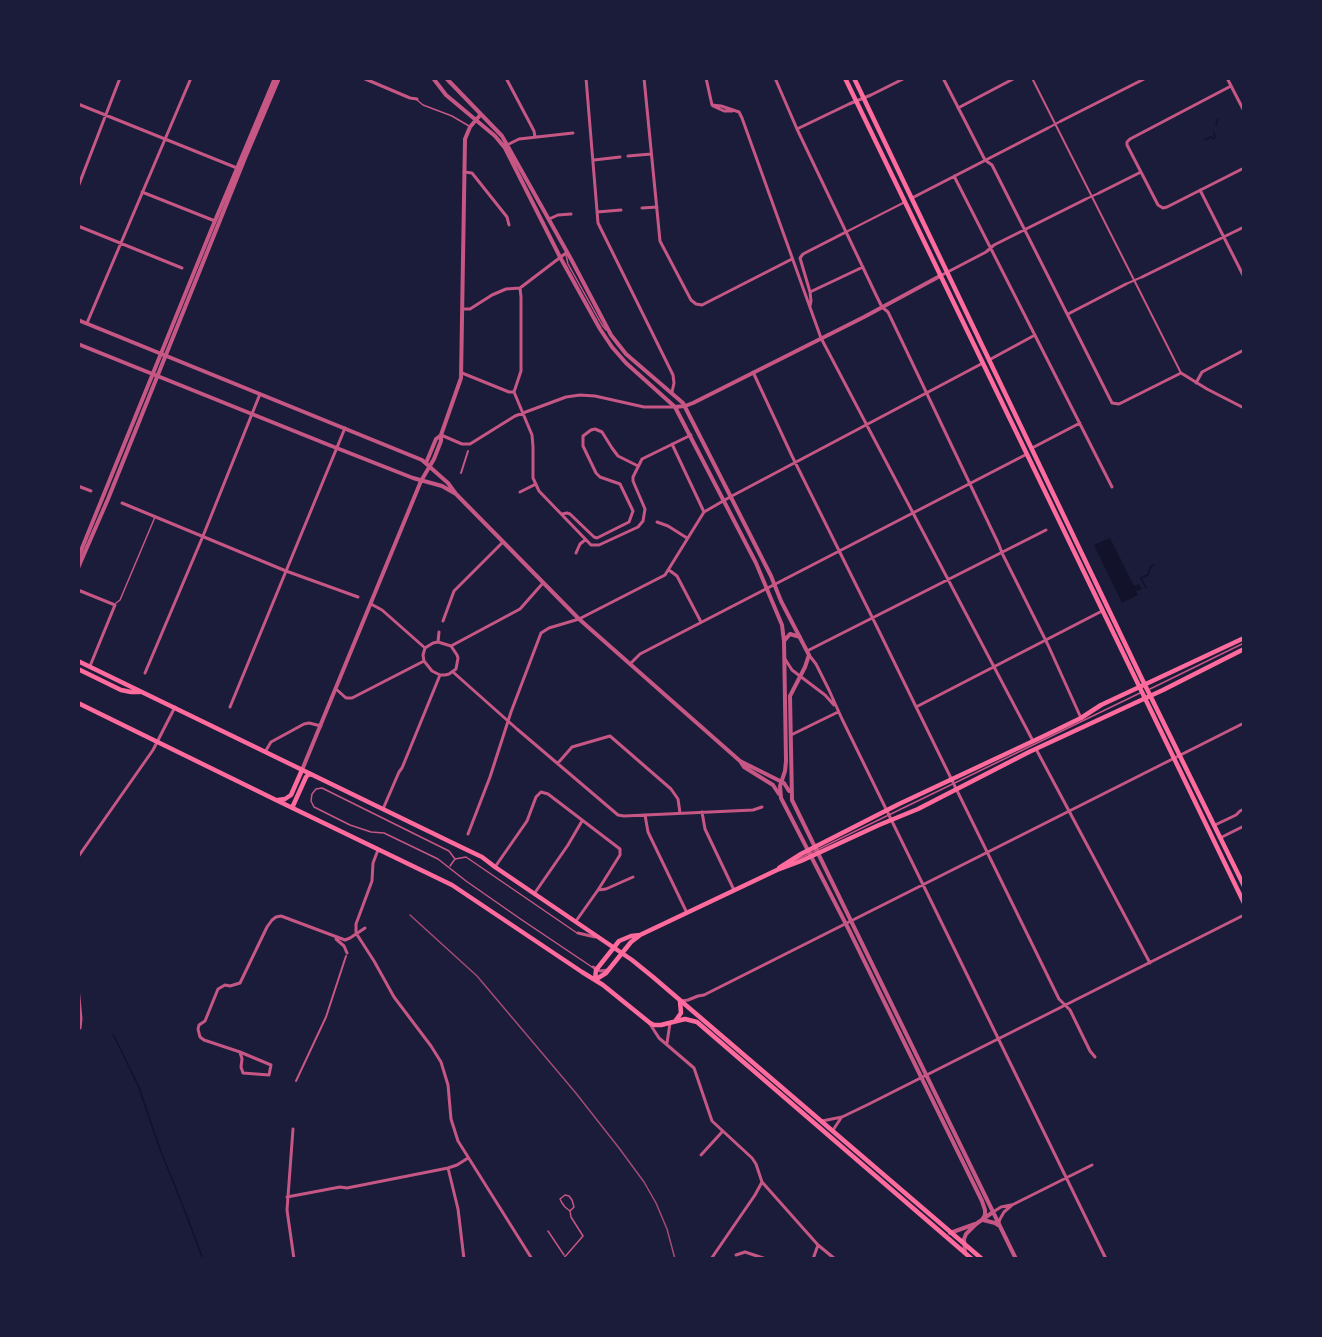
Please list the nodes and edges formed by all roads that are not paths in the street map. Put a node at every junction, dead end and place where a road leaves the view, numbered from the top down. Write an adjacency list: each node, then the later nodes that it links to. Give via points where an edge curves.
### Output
1 (120, 78): 29 (street)
2 (190, 78): 38 (street)
3 (277, 78): 45 (street); 96 (street)
4 (363, 78): 22 (street)
5 (433, 78): 21 (street)
6 (506, 78): 37 (street)
7 (586, 78): 43 (street)
8 (644, 78): 40 (street)
9 (706, 78): 75 (street, via 712,105 739,112)
10 (775, 78): 35 (street)
11 (845, 78): 24 (main road)
12 (854, 78): 23 (main road)
13 (904, 78): 23 (street)
14 (943, 78): 26 (street)
15 (1015, 78): 26 (street)
16 (1032, 78): 32 (street)
17 (1146, 78): 31 (street)
18 (1227, 78): 20 (street)
19 (449, 79): 21 (street); 28 (street)
20 (1231, 86): 27 (street); 48 (street, via 1130,139 1128,149)
21 (440, 87): 30 (street)
22 (417, 99): 33 (lane)
23 (864, 99): 24 (street); 55 (main road)
24 (856, 101): 35 (street); 57 (main road)
25 (78, 104): 29 (street)
26 (958, 108): 44 (street)
27 (1244, 111)
28 (481, 114): 30 (street); 39 (street)
29 (106, 115): 38 (street); 50 (street)
30 (475, 120): 33 (street); 74 (street, via 505,148)
31 (1061, 121): 32 (street)
32 (1056, 124): 34 (street); 54 (street)
33 (470, 127): 47 (street, via 465,140)
34 (1048, 128): 44 (street)
35 (797, 129): 69 (street)
36 (573, 133): 37 (street)
37 (535, 137): 39 (street)
38 (166, 139): 45 (street); 52 (street)
39 (507, 145): 63 (street)
40 (651, 154): 41 (street); 58 (street)
41 (628, 156)
42 (620, 157): 43 (street)
43 (594, 160): 61 (street)
44 (985, 160): 49 (street); 68 (street, via 992,165)
45 (237, 168): 64 (street)
46 (1244, 168): 51 (street)
47 (464, 172): 65 (street, via 472,173 507,217); 88 (street)
48 (1141, 172): 51 (street, via 1160,207); 53 (street)
49 (954, 176): 55 (street); 72 (street)
50 (78, 188)
51 (1200, 190): 70 (street)
52 (142, 192): 64 (street); 71 (street)
53 (1099, 193): 54 (street)
54 (1092, 196): 56 (street); 82 (street)
55 (912, 198): 78 (main road)
56 (1086, 199): 68 (street)
57 (905, 202): 69 (street); 79 (main road)
58 (657, 207): 59 (street); 75 (street, via 660,241 696,304 702,305)
59 (642, 208)
60 (621, 210): 61 (street)
61 (597, 212): 105 (street, via 602,232 673,375)
62 (571, 214): 63 (street)
63 (548, 220): 73 (street)
64 (215, 221): 96 (street)
65 (509, 225)
66 (78, 226): 71 (street)
67 (1244, 227): 70 (street)
68 (1025, 230): 72 (street); 89 (street)
69 (846, 232): 77 (street); 85 (street, via 802,254)
70 (1224, 237): 80 (street); 81 (street)
71 (120, 243): 76 (street); 91 (street)
72 (990, 248): 78 (street); 92 (street)
73 (566, 253): 74 (street); 105 (street, via 611,335 626,354)
74 (560, 257): 84 (street); 108 (street, via 612,347 632,370)
75 (792, 260): 86 (street)
76 (182, 267)
77 (863, 267): 85 (street); 87 (street)
78 (947, 272): 79 (street); 97 (main road)
79 (940, 276): 87 (street); 98 (main road)
80 (1142, 276): 82 (street)
81 (1244, 277)
82 (1135, 280): 83 (street); 101 (street)
83 (1126, 285): 89 (street)
84 (520, 288): 88 (street, via 506,289); 104 (street, via 521,371)
85 (810, 292): 86 (street)
86 (810, 307): 93 (street)
87 (882, 307): 93 (street); 106 (street, via 888,312)
88 (463, 309): 100 (street)
89 (1068, 314): 101 (street, via 1114,405)
90 (78, 320): 91 (street)
91 (87, 323): 96 (street)
92 (1035, 335): 97 (street); 114 (street)
93 (821, 338): 99 (street); 115 (street)
94 (78, 345): 102 (street)
95 (1244, 350): 103 (street, via 1202,372)
96 (164, 354): 102 (street); 107 (street)
97 (989, 360): 98 (street); 121 (main road)
98 (982, 364): 106 (street); 123 (main road)
99 (753, 372): 109 (street); 124 (street)
100 (462, 373): 104 (street); 117 (street)
101 (1181, 373): 103 (street)
102 (155, 376): 113 (street); 152 (street); 153 (street)
103 (1196, 383): 112 (street)
104 (514, 392): 130 (street, via 532,435)
105 (672, 392): 108 (street); 109 (street)
106 (926, 393): 115 (street); 129 (street)
107 (260, 394): 113 (street); 116 (street)
108 (669, 400): 110 (street); 111 (street)
109 (685, 406): 111 (street); 136 (street)
110 (664, 407): 111 (street); 117 (street, via 580,395 515,416 470,444)
111 (675, 407): 118 (street)
112 (1244, 408)
113 (251, 415): 120 (street); 145 (street)
114 (1080, 423): 121 (street); 132 (street)
115 (867, 425): 124 (street); 140 (street)
116 (345, 428): 120 (street); 125 (street)
117 (441, 435): 125 (street, via 435,439)
118 (691, 435): 119 (street); 137 (street)
119 (672, 444): 126 (street, via 642,459); 139 (street)
120 (336, 448): 128 (street); 154 (street)
121 (1032, 448): 192 (main road)
122 (468, 451): 127 (street)
123 (1027, 454): 129 (street); 164 (main road)
124 (795, 463): 136 (street); 149 (street)
125 (428, 465): 128 (street); 135 (street)
126 (638, 466): 141 (street, via 618,456 602,432 591,430 584,436 583,446 596,473 620,484 633,511 629,522 597,538 570,514); 147 (street, via 633,481 645,509 643,521 599,546 591,546)
127 (461, 473)
128 (421, 481): 135 (street); 162 (street)
129 (969, 483): 140 (street); 151 (street)
130 (536, 484): 134 (street); 141 (street)
131 (78, 486): 133 (street)
132 (1112, 487)
133 (91, 491)
134 (520, 492)
135 (456, 495): 148 (street)
136 (730, 497): 137 (street); 158 (street)
137 (723, 501): 139 (street); 159 (street)
138 (122, 503): 142 (street)
139 (704, 512): 146 (street)
140 (912, 512): 149 (street); 156 (street)
141 (562, 514): 147 (street)
142 (155, 517): 145 (street); 163 (lane)
143 (657, 522): 146 (street)
144 (1046, 530): 151 (street)
145 (203, 536): 154 (street); 188 (street)
146 (687, 538): 155 (street)
147 (585, 540): 150 (street)
148 (503, 542): 157 (street); 167 (street, via 454,591)
149 (839, 551): 158 (street); 165 (street)
150 (576, 553)
151 (1002, 553): 156 (street); 173 (street)
152 (78, 558)
153 (78, 568)
154 (286, 570): 161 (street); 197 (street)
155 (669, 570): 166 (street); 168 (street, via 677,576)
156 (948, 581): 165 (street); 185 (street)
157 (543, 583): 166 (street); 176 (street, via 520,609)
158 (774, 584): 159 (street); 170 (street)
159 (767, 588): 168 (street); 172 (street)
160 (78, 590): 163 (street)
161 (358, 597)
162 (371, 604): 177 (street); 191 (street)
163 (115, 605): 184 (street)
164 (1102, 611): 173 (street); 192 (main road)
165 (873, 618): 179 (street); 199 (street)
166 (579, 619): 183 (street); 202 (street, via 541,633)
167 (443, 621)
168 (701, 622): 183 (street, via 640,654)
169 (439, 632): 174 (street)
170 (801, 637): 172 (street, via 790,634); 179 (street)
171 (1244, 638): 192 (main road)
172 (784, 641): 180 (street)
173 (1045, 641): 185 (street); 201 (street)
174 (438, 642): 176 (street); 177 (street)
175 (1244, 643): 192 (lane)
176 (451, 646): 187 (street, via 458,658)
177 (425, 648): 182 (street)
178 (1244, 649): 194 (main road)
179 (808, 653): 190 (street); 198 (street)
180 (785, 657): 190 (street); 217 (street, via 786,761)
181 (78, 660): 184 (main road)
182 (424, 661): 189 (street); 191 (street, via 352,698)
183 (630, 664): 212 (street)
184 (90, 666): 193 (main road)
185 (994, 667): 199 (street); 206 (street)
186 (78, 669): 193 (main road, via 121,690)
187 (453, 672): 189 (street); 202 (street)
188 (145, 673)
189 (440, 675): 225 (street)
190 (800, 677): 198 (street); 205 (street, via 790,696)
191 (336, 689): 204 (street)
192 (1144, 691): 194 (main road); 201 (main road, via 1101,705); 208 (main road); 211 (main road); 218 (lane)
193 (142, 692): 196 (main road)
194 (1151, 696): 210 (main road)
195 (78, 703): 207 (main road)
196 (175, 707): 207 (street); 209 (main road)
197 (231, 707)
198 (836, 707): 200 (street)
199 (916, 707): 218 (street)
200 (838, 712): 205 (street); 231 (street)
201 (1081, 718): 206 (main road)
202 (508, 720): 213 (street); 235 (street)
203 (1244, 723): 210 (street)
204 (321, 726): 209 (street, via 304,724 271,742); 214 (street)
205 (791, 735): 216 (street)
206 (1033, 741): 218 (main road)
207 (158, 742): 222 (main road); 241 (street)
208 (1036, 749): 218 (main road); 227 (street)
209 (265, 752): 214 (main road)
210 (1180, 756): 211 (street); 233 (main road)
211 (1174, 759): 227 (street); 251 (main road)
212 (740, 761): 217 (street); 219 (street)
213 (558, 763): 229 (street, via 572,747 610,736 672,789); 230 (street, via 614,812 624,816)
214 (302, 770): 215 (main road); 222 (main road, via 291,795)
215 (313, 775): 224 (main road, via 306,777); 225 (main road)
216 (790, 775): 217 (street); 220 (street)
217 (781, 782): 219 (street); 220 (street); 221 (street)
218 (954, 784): 231 (main road); 231 (main road, via 943,797); 239 (street)
219 (773, 785): 221 (street)
220 (791, 797): 238 (street)
221 (781, 798): 240 (street)
222 (276, 800): 224 (main road)
223 (762, 807): 228 (street)
224 (292, 808): 237 (main road)
225 (383, 809): 244 (main road)
226 (1244, 809): 233 (street)
227 (1070, 811): 239 (street); 267 (street)
228 (702, 812): 229 (street); 249 (street, via 705,829)
229 (680, 813): 230 (street)
230 (645, 815): 252 (street, via 648,832)
231 (889, 815): 238 (main road); 238 (main road); 246 (street)
232 (582, 821): 244 (street, via 541,792 527,821); 248 (street, via 620,849); 250 (street)
233 (1214, 825): 236 (main road)
234 (1244, 828): 236 (street)
235 (468, 834)
236 (1220, 838): 247 (main road)
237 (378, 850): 257 (street); 270 (main road, via 452,885)
238 (816, 850): 240 (main road); 255 (street)
239 (987, 852): 246 (street); 273 (street)
240 (810, 853): 249 (main road); 255 (street)
241 (78, 857)
242 (455, 859): 243 (lane); 243 (lane, via 449,850 322,788 312,794 310,801 314,807 350,825 384,833); 258 (lane, via 466,857)
243 (450, 867): 268 (lane)
244 (495, 867): 250 (main road)
245 (633, 877): 248 (street)
246 (923, 885): 255 (street); 277 (street)
247 (1244, 886)
248 (598, 890): 254 (street)
249 (734, 890): 252 (main road)
250 (534, 894): 254 (main road)
251 (1244, 903)
252 (687, 913): 259 (main road)
253 (1244, 915): 267 (street)
254 (575, 922): 262 (main road)
255 (848, 922): 272 (street, via 704,995); 281 (street)
256 (365, 928): 257 (street)
257 (356, 933): 261 (street); 289 (street, via 394,997 441,1062 448,1084 453,1130)
258 (578, 933): 262 (street)
259 (640, 935): 264 (main road, via 620,941); 266 (main road)
260 (335, 937): 261 (street); 265 (street); 279 (street, via 281,916 272,920 240,983 218,989 198,1029 204,1040)
261 (350, 938): 263 (street)
262 (597, 938): 264 (main road)
263 (351, 943)
264 (614, 949): 266 (main road); 268 (main road)
265 (347, 952): 282 (street, via 326,1017)
266 (622, 954): 269 (main road); 272 (main road)
267 (1150, 963): 273 (street)
268 (595, 968): 269 (street); 270 (main road)
269 (609, 970): 270 (main road)
270 (595, 980): 275 (main road)
271 (78, 987): 276 (street)
272 (680, 1001): 274 (main road, via 680,1015); 284 (main road)
273 (1065, 1005): 277 (street); 280 (street)
274 (672, 1022): 275 (main road); 278 (street); 305 (main road, via 693,1020 705,1027)
275 (650, 1023): 278 (street)
276 (78, 1028)
277 (998, 1039): 281 (street); 292 (street)
278 (667, 1043): 287 (street, via 694,1068 709,1115)
279 (240, 1052): 279 (street, via 271,1065 269,1074 243,1073)
280 (1095, 1057)
281 (923, 1076): 283 (street); 297 (street); 298 (street, via 982,1201)
282 (296, 1081)
283 (842, 1117): 284 (street); 286 (street)
284 (822, 1121): 286 (main road)
285 (293, 1129): 294 (street)
286 (833, 1131): 302 (main road)
287 (722, 1132): 288 (street); 293 (street, via 752,1158)
288 (701, 1155)
289 (468, 1158): 291 (street); 310 (street)
290 (1092, 1165): 292 (street)
291 (448, 1168): 294 (street); 309 (street)
292 (1066, 1178): 295 (street); 318 (street)
293 (762, 1182): 304 (street); 311 (street)
294 (287, 1197): 308 (street)
295 (1012, 1205): 297 (street); 300 (street, via 1001,1215)
296 (570, 1211): 296 (lane, via 572,1200 565,1195 560,1199); 307 (lane, via 583,1236)
297 (993, 1212): 298 (street); 300 (street)
298 (982, 1220): 299 (street); 300 (street)
299 (976, 1224): 302 (street); 303 (street, via 966,1234)
300 (1000, 1226): 317 (street)
301 (548, 1231): 307 (lane)
302 (950, 1233): 303 (main road)
303 (964, 1243): 305 (street); 316 (main road)
304 (818, 1245): 313 (street); 314 (street)
305 (965, 1253): 315 (main road)
306 (735, 1255): 312 (street, via 745,1252)
307 (564, 1258)
308 (294, 1259)
309 (464, 1259)
310 (532, 1259)
311 (711, 1259)
312 (766, 1259)
313 (813, 1259)
314 (836, 1259)
315 (972, 1259)
316 (982, 1259)
317 (1016, 1259)
318 (1106, 1259)

